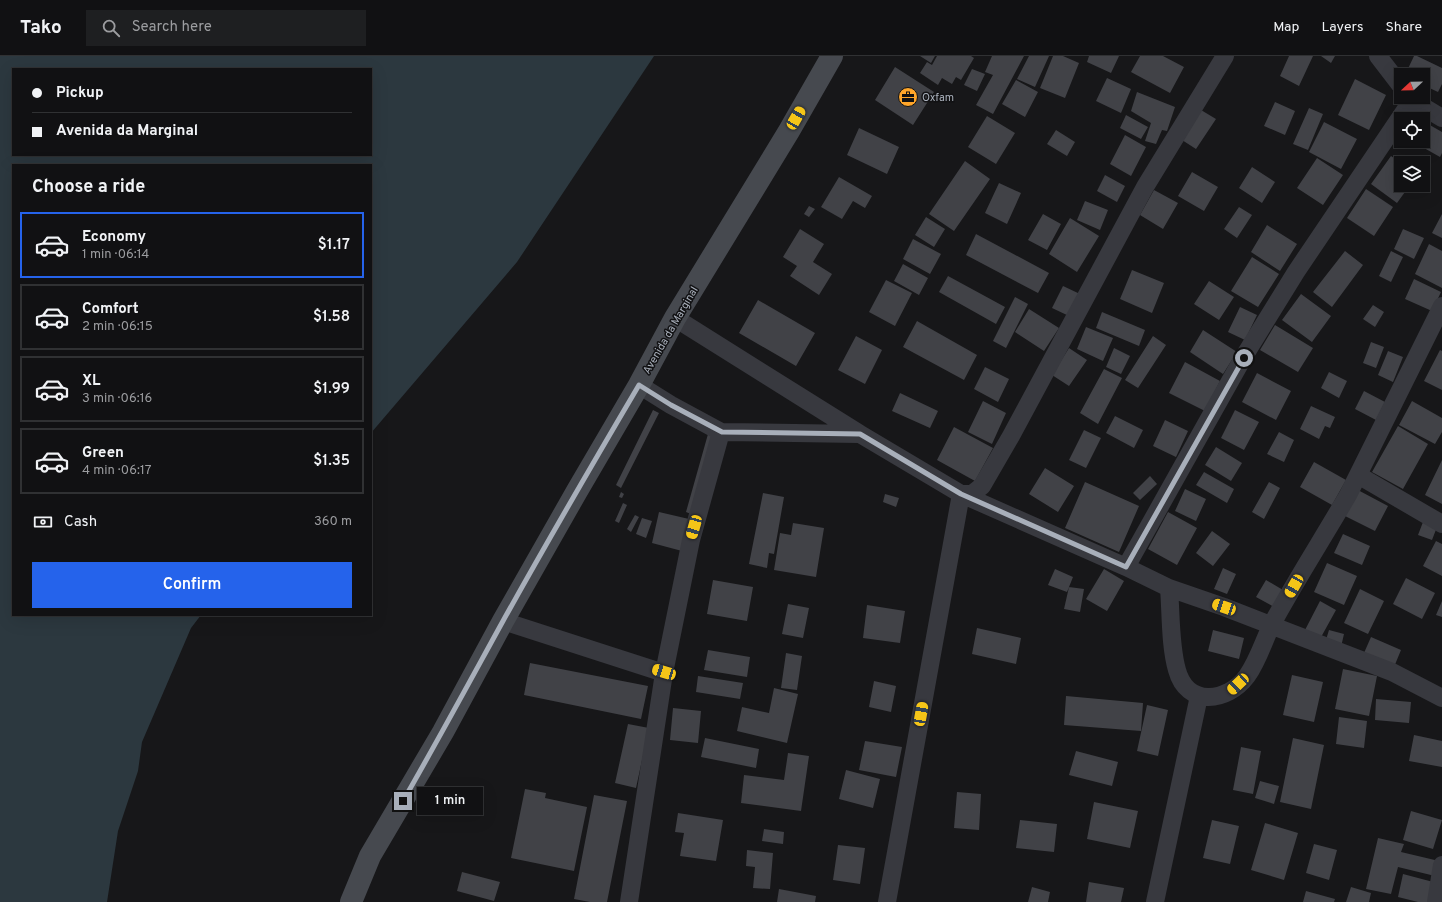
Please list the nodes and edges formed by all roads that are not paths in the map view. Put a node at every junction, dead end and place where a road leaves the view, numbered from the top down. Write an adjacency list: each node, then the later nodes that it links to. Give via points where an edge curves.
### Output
1 (832, 56): 9 (street, Avenida da Marginal)
2 (1225, 56): 14 (street, via 1145,187 982,486 972,494)
3 (1378, 56): 4 (street)
4 (1394, 77)
5 (1408, 104): 16 (street, via 1284,292)
6 (1419, 104): 7 (street)
7 (1442, 118)
8 (1442, 306): 13 (street)
9 (675, 318): 10 (street, Avenida da Marginal); 12 (street)
10 (639, 385): 11 (street); 18 (street, Avenida da Marginal)
11 (722, 432): 12 (street); 20 (street, via 691,540)
12 (860, 434): 14 (street)
13 (1358, 475): 15 (street); 19 (street)
14 (961, 494): 16 (street); 26 (street)
15 (1442, 524)
16 (1126, 567): 17 (street)
17 (1169, 588): 19 (street); 21 (street, via 1177,671 1185,688)
18 (503, 621): 20 (street); 24 (street, Avenida da Marginal, via 443,732 370,856)
19 (1272, 625): 21 (street, via 1247,676 1230,692 1214,698); 22 (street, via 1392,672)
20 (664, 672): 25 (street)
21 (1199, 696): 27 (street)
22 (1442, 698)
23 (1442, 865): 28 (street)
24 (351, 902)
25 (629, 902)
26 (887, 902)
27 (1155, 902)
28 (1436, 902)

